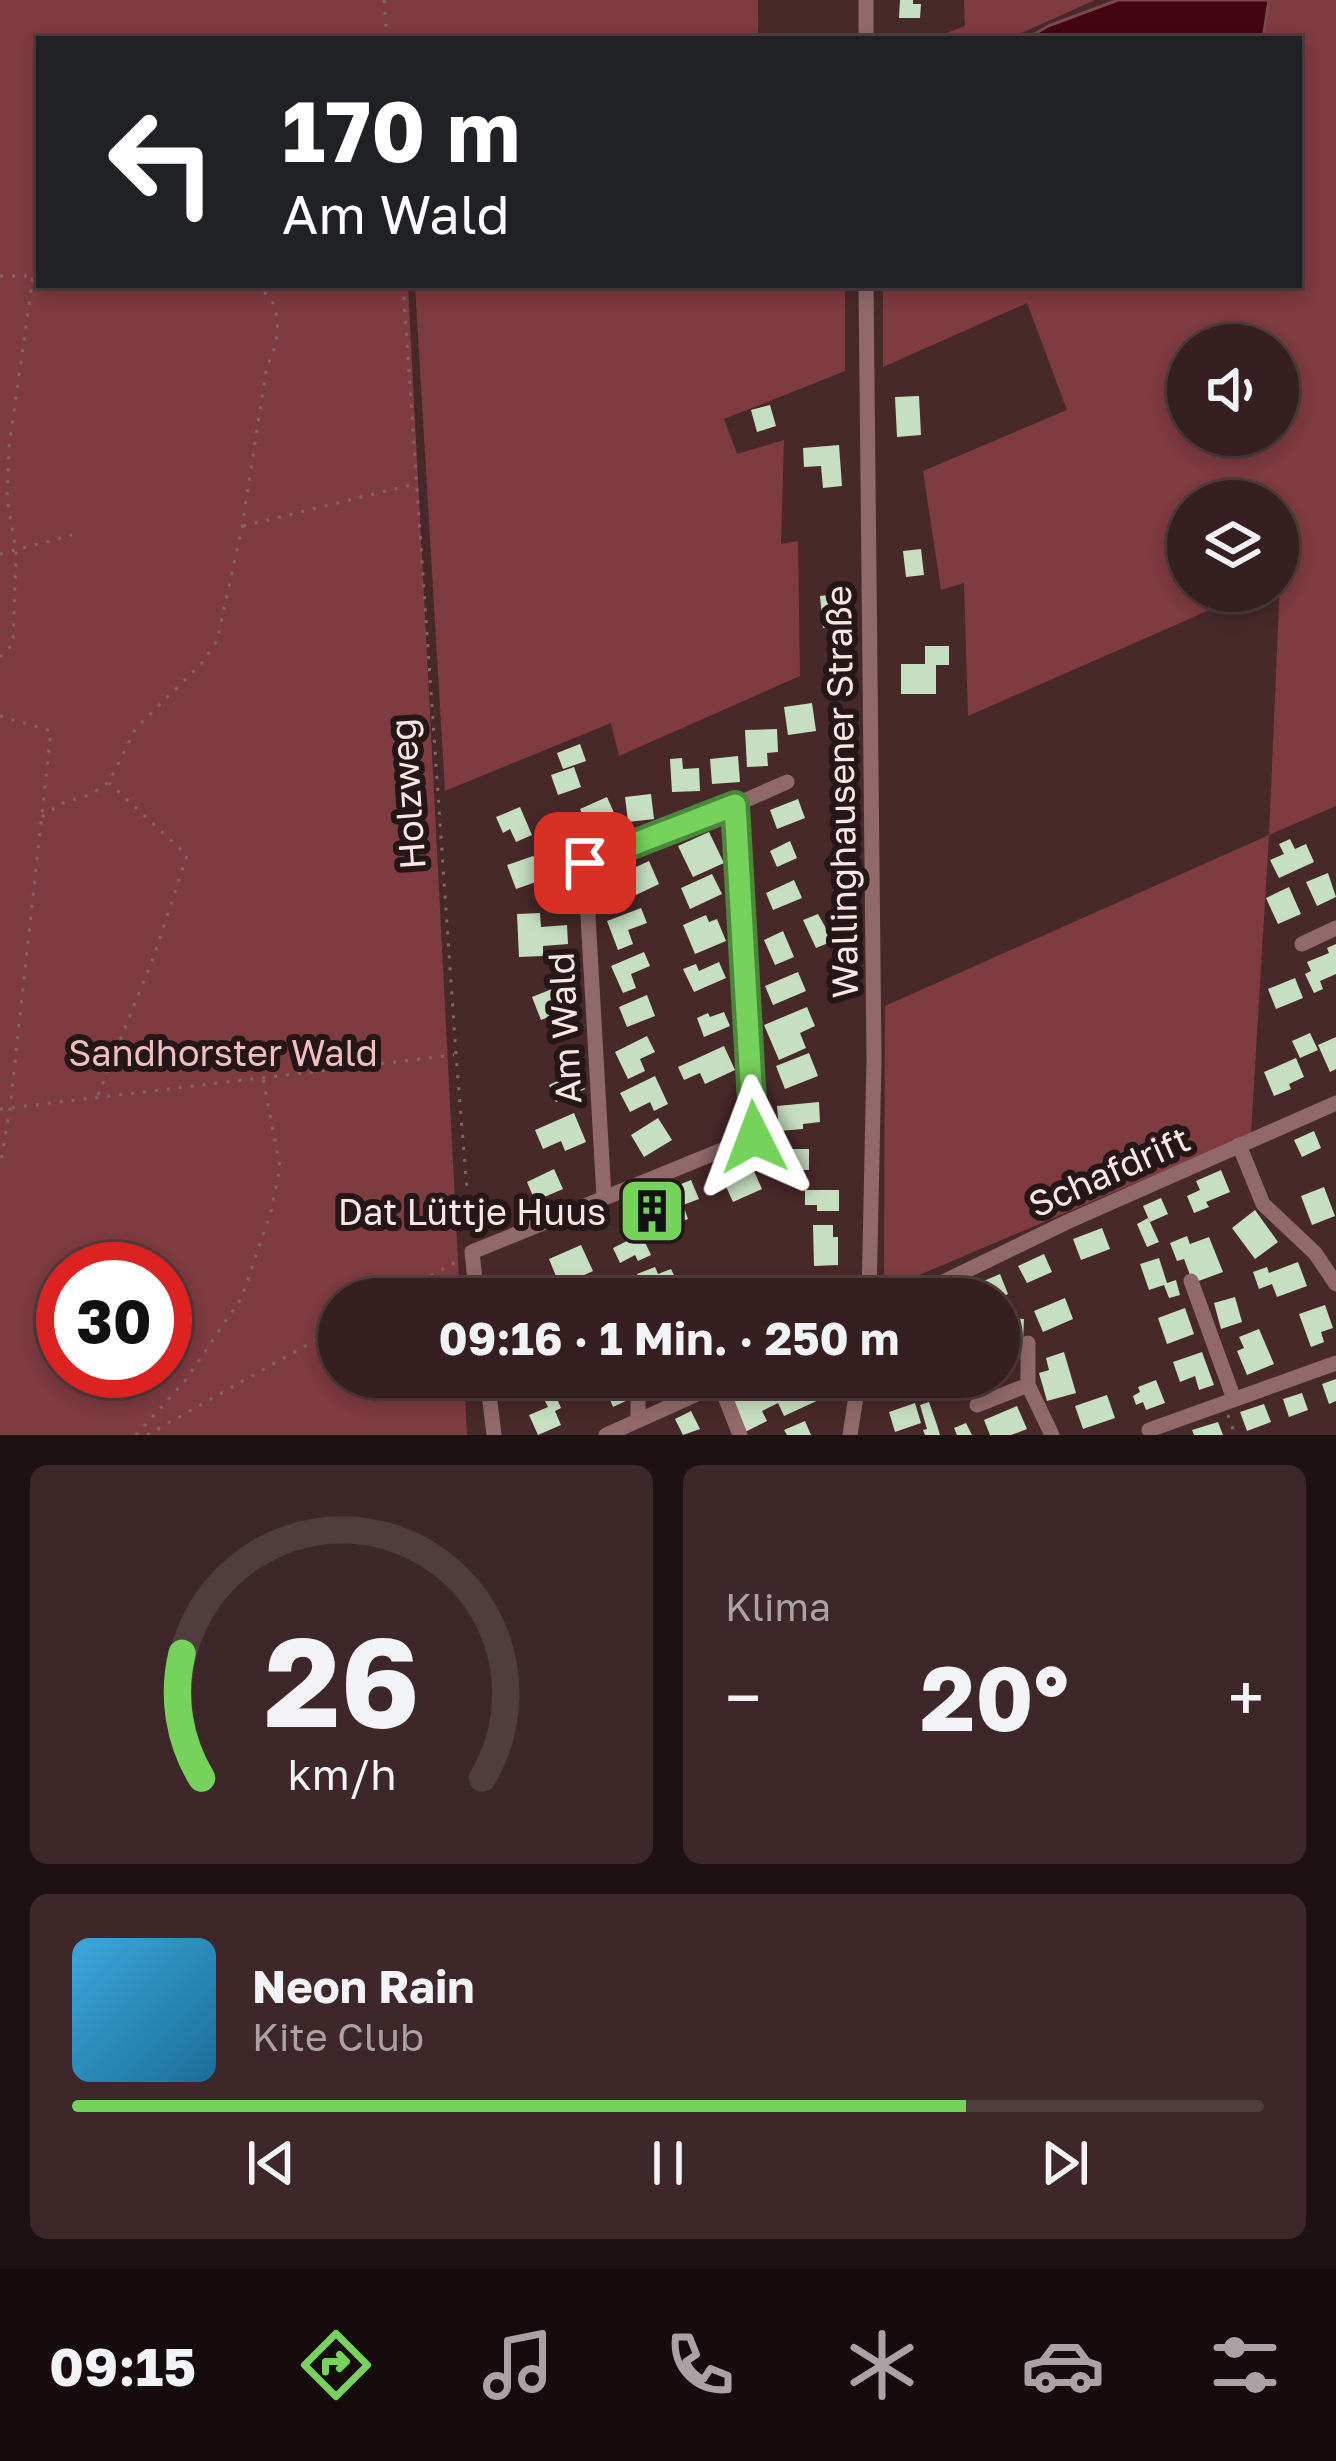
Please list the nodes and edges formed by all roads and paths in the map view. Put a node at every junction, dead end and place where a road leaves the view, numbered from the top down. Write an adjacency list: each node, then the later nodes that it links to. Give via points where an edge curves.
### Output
1 (384, 0): 3 (path)
2 (866, 0): 4 (street)
3 (387, 36)
4 (866, 36)
5 (0, 276): 6 (path)
6 (36, 276): 13 (path, via 9,447)
7 (259, 288): 11 (path, via 277,315)
8 (403, 288): 10 (path, Holzweg)
9 (866, 288): 35 (street, Wallinghausener Straße)
10 (416, 484): 11 (path); 23 (path, Holzweg)
11 (242, 527): 17 (path, via 217,640 136,728)
12 (72, 535): 13 (path)
13 (16, 551): 14 (path); 15 (path, via 13,644)
14 (0, 554)
15 (0, 657)
16 (0, 716): 20 (path, via 51,731)
17 (109, 782): 20 (path); 25 (path, via 187,855)
18 (787, 782): 19 (street)
19 (735, 805): 31 (street, via 754,1137); 31 (street, Am Wald, via 585,863)
20 (42, 817): 27 (path)
21 (1336, 928): 22 (street)
22 (1302, 944)
23 (455, 1055): 24 (path); 32 (path, Holzweg)
24 (262, 1078): 25 (path); 52 (path, via 280,1167 242,1297)
25 (98, 1097): 27 (path)
26 (1336, 1103): 29 (street, Schafdrift)
27 (10, 1108): 28 (path); 30 (path)
28 (0, 1109)
29 (1239, 1145): 36 (street, Schafdrift); 38 (street, via 1263,1204)
30 (0, 1167)
31 (604, 1197): 32 (street)
32 (472, 1252): 33 (path); 34 (street)
33 (426, 1278)
34 (475, 1278)
35 (869, 1278)
36 (951, 1278)
37 (1191, 1281): 48 (street)
38 (1336, 1284)
39 (318, 1339): 53 (path)
40 (1028, 1343): 42 (street)
41 (1336, 1363): 48 (street)
42 (1028, 1384): 49 (street); 58 (street)
43 (490, 1398): 54 (street)
44 (638, 1398): 50 (street)
45 (687, 1398): 50 (street)
46 (731, 1398): 56 (street)
47 (856, 1398): 57 (street)
48 (1229, 1401): 51 (street); 59 (path)
49 (977, 1405)
50 (638, 1420): 55 (street)
51 (1149, 1430)
52 (136, 1435)
53 (147, 1435)
54 (494, 1435)
55 (606, 1435)
56 (740, 1435)
57 (850, 1435)
58 (1052, 1435)
59 (1235, 1435)

